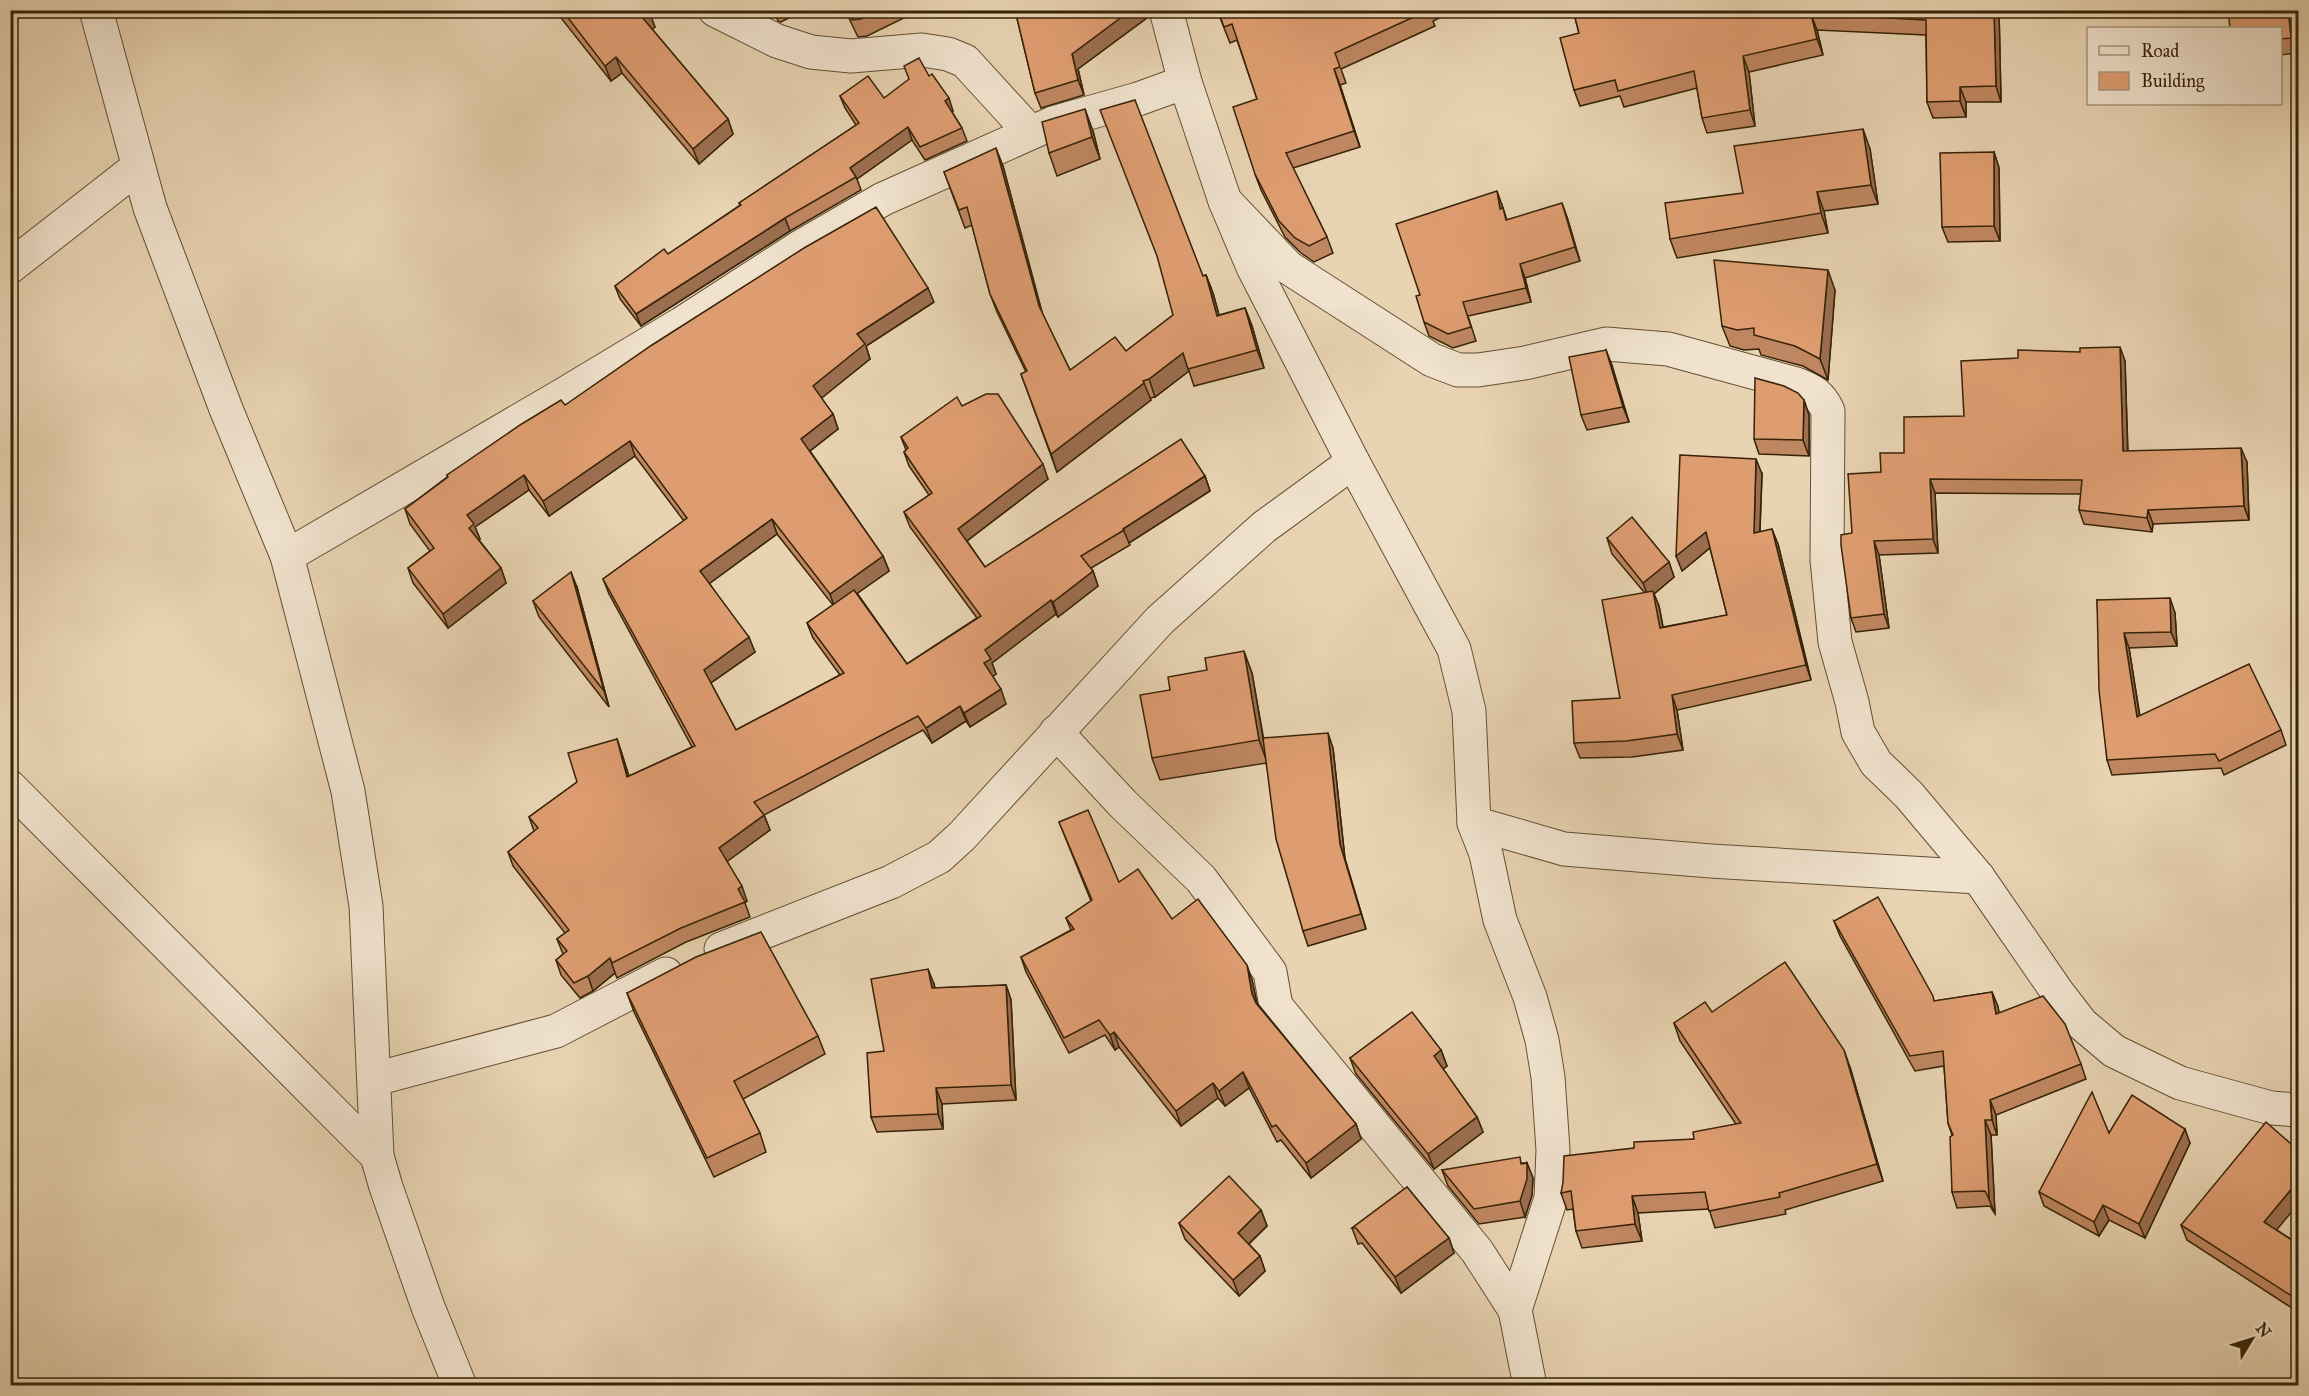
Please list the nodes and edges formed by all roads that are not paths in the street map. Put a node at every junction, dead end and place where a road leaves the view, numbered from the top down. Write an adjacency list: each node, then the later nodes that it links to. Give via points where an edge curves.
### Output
1 (96, 10): 6 (street)
2 (715, 10): 5 (street, via 777,41 811,52 851,56 922,50 948,54 965,61)
3 (1167, 10): 4 (street)
4 (1185, 82): 5 (street); 7 (street)
5 (1030, 132): 10 (street, via 883,200 800,247 681,324)
6 (138, 166): 8 (street); 10 (street, via 150,208 226,409)
7 (1225, 201): 9 (street, via 1253,267); 14 (street, via 1289,268 1432,360 1458,370 1526,363 1606,344 1668,349 1796,384 1822,399 1828,411 1828,572 1835,642 1858,732 1876,763 1909,795)
8 (10, 267)
9 (1353, 462): 11 (street, via 1264,527 1160,620); 13 (street, via 1454,650 1469,711)
10 (286, 556): 15 (street, via 348,791 366,906)
11 (1056, 732): 15 (street, via 939,857 891,882 695,959 556,1031); 18 (street, via 1201,879 1270,972 1276,1006 1477,1251)
12 (10, 787): 17 (street)
13 (1474, 822): 14 (street, via 1564,849); 18 (street, via 1486,854 1500,920 1530,998 1548,1077 1554,1150 1551,1198)
14 (1978, 877): 16 (street, via 2082,1024 2114,1051 2180,1083 2271,1108)
15 (375, 1079): 17 (street)
16 (2298, 1110)
17 (377, 1156): 19 (street, via 428,1307)
18 (1515, 1311): 20 (street)
19 (460, 1386)
20 (1530, 1386)

